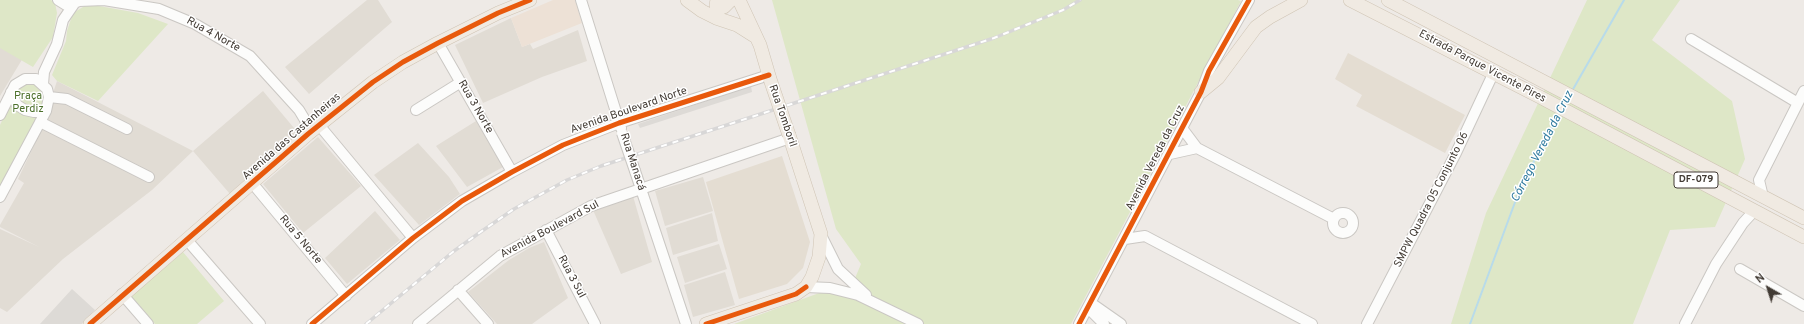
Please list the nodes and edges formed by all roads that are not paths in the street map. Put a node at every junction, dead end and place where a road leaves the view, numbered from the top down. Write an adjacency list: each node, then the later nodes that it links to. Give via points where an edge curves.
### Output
1 (104, 0): 13 (street, Rua 4 Norte); 27 (street, Rua 4 Norte, via 159,9 195,24 250,56)
2 (530, 0): 17 (main road, Avenida das Castanheiras)
3 (581, 0): 32 (street, Rua Manacá)
4 (687, 0): 15 (main road)
5 (717, 0): 6 (main road, via 716,4 720,8)
6 (731, 0)
7 (739, 0): 15 (main road, Rua Tomboril)
8 (1249, 0): 24 (street, Avenida Vereda da Cruz, via 1209,71)
9 (1301, 0): 24 (main road, via 1256,27 1218,78)
10 (1350, 0): 18 (main road, Estrada Parque Vicente Pires / DF-079)
11 (1388, 0): 44 (main road, Estrada Parque Vicente Pires / DF-079)
12 (58, 1): 13 (street, Rua 4 Norte, via 66,5); 14 (street)
13 (78, 2): 14 (street)
14 (63, 20): 20 (street, via 57,44)
15 (757, 38): 19 (main road, Rua Tomboril)
16 (1691, 39): 26 (street)
17 (438, 43): 21 (street, Rua 3 Norte); 33 (main road, Avenida das Castanheiras, via 373,82)
18 (1493, 74): 46 (main road, Estrada Parque Vicente Pires / DF-079); 79 (street, SMPW Quadra 05 Conjunto 06, via 1456,153)
19 (769, 77): 32 (street, Avenida Boulevard Norte); 37 (main road, Rua Tomboril, bridge)
20 (40, 81): 23 (street, via 25,79); 25 (street, via 47,89)
21 (461, 82): 28 (street); 40 (street, Rua 3 Norte)
22 (1804, 91): 26 (street)
23 (11, 92): 29 (street, via 17,105 25,110); 30 (street)
24 (1201, 92): 34 (street, Avenida Vereda da Cruz)
25 (49, 97): 29 (street); 35 (street, via 67,99)
26 (1798, 103): 44 (street, via 1759,180)
27 (299, 110): 33 (street, Rua 4 Norte); 36 (street, Rua 4 Norte, via 305,120)
28 (416, 110)
29 (46, 111): 31 (street)
30 (0, 115)
31 (40, 122): 41 (street); 45 (street)
32 (619, 123): 40 (street, Avenida Boulevard Norte, via 563,145); 43 (street, Rua Manacá, bridge)
33 (320, 124): 36 (main road, Avenida das Castanheiras); 54 (street, Rua 4 Norte)
34 (1182, 128): 38 (street); 39 (street, Avenida Vereda da Cruz)
35 (127, 129)
36 (308, 134): 42 (main road, Avenida das Castanheiras)
37 (789, 136): 43 (street, Avenida Boulevard Sul); 51 (main road, Rua Tomboril)
38 (1197, 148): 39 (street); 49 (street)
39 (1170, 154): 47 (street, Avenida Vereda da Cruz)
40 (512, 172): 54 (street, Avenida Boulevard Norte, via 462,201)
41 (149, 176)
42 (253, 184): 56 (main road, Avenida das Castanheiras); 61 (street, Rua 5 Norte)
43 (640, 188): 50 (street, Avenida Boulevard Sul, via 591,206); 72 (street, Rua Manacá)
44 (1763, 197): 48 (main road, Estrada Parque Vicente Pires / DF-079)
45 (0, 198)
46 (1754, 211): 53 (main road, Estrada Parque Vicente Pires / DF-079); 80 (street, via 1716,264)
47 (1136, 217): 52 (street); 55 (street, Avenida Vereda da Cruz)
48 (1804, 218)
49 (1334, 219): 49 (street, via 1338,214 1347,214 1352,219 1353,229 1344,233 1338,232 1333,225)
50 (546, 230): 59 (street, Avenida Boulevard Sul, via 500,256); 71 (street, Rua 3 Sul)
51 (821, 234): 58 (main road, Rua Tomboril, via 816,268); 62 (street, Rua Tomboril, via 838,269)
52 (1145, 236): 55 (street); 78 (street)
53 (1804, 237)
54 (413, 238): 61 (street, Avenida Boulevard Norte)
55 (1125, 239): 63 (street, Avenida Vereda da Cruz)
56 (186, 240): 60 (main road, Avenida das Castanheiras); 67 (street)
57 (1740, 269): 64 (street)
58 (806, 287): 62 (street, Rua Tomboril, via 838,289); 73 (main road, via 796,294)
59 (458, 290): 69 (street, Avenida Boulevard Sul); 70 (street)
60 (122, 294): 65 (main road, Avenida das Castanheiras); 66 (street)
61 (346, 296): 68 (street, Avenida Boulevard Norte)
62 (872, 300): 74 (street, Rua Tomboril)
63 (1089, 306): 75 (street, Avenida Vereda da Cruz); 76 (street); 77 (street)
64 (1804, 306)
65 (90, 324)
66 (148, 324)
67 (260, 324)
68 (312, 324)
69 (418, 324)
70 (488, 324)
71 (596, 324)
72 (686, 324)
73 (706, 324)
74 (918, 324)
75 (1079, 324)
76 (1104, 324)
77 (1121, 324)
78 (1312, 324)
79 (1367, 324)
80 (1685, 324)

